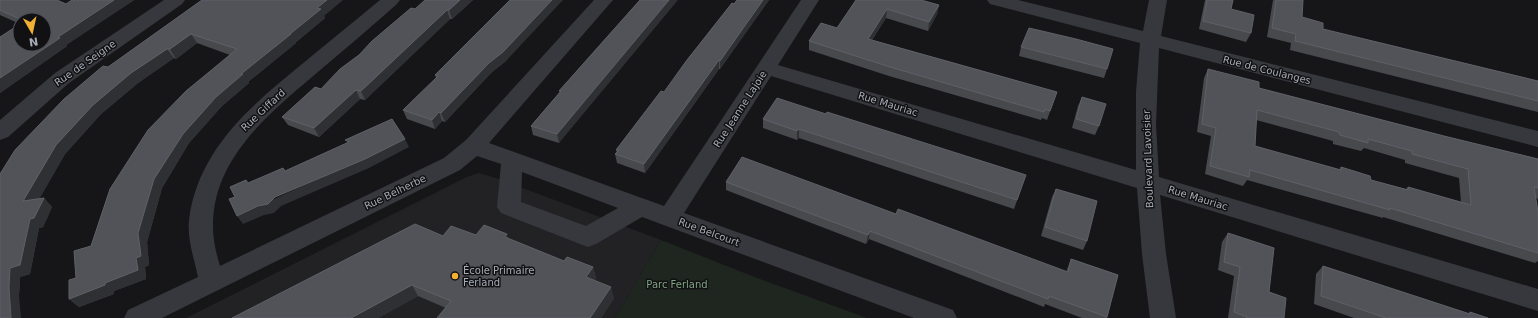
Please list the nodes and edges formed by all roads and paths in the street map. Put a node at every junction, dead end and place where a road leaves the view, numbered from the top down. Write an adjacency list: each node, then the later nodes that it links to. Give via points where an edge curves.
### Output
1 (176, 0): 9 (street, Rue de Seigne, via 62,78)
2 (391, 0): 16 (street, Rue Giffard, via 246,123 225,152 209,185 201,221 201,240)
3 (604, 0): 11 (street, Rue Belherbe)
4 (810, 0): 8 (street, Rue Jeanne Lajoie)
5 (996, 0): 7 (street, Rue de Coulanges)
6 (1158, 0): 7 (street, Boulevard Lavoisier)
7 (1150, 40): 10 (street, Rue de Coulanges); 13 (street, Boulevard Lavoisier, via 1146,107)
8 (766, 68): 13 (street, Rue Mauriac); 15 (street, Rue Jeanne Lajoie)
9 (0, 132)
10 (1538, 139)
11 (474, 146): 12 (street, Rue Belcourt); 16 (street, Rue Belherbe, via 452,164)
12 (512, 160): 14 (street, Rue Belcourt); 14 (street, via 509,207 588,237)
13 (1148, 183): 17 (street, Rue Mauriac); 20 (street, Boulevard Lavoisier, via 1154,263)
14 (639, 207): 15 (street, Rue Belcourt)
15 (669, 217): 19 (street, Rue Belcourt)
16 (211, 282): 18 (street, Rue Belherbe)
17 (1538, 300)
18 (137, 318)
19 (944, 318)
20 (1163, 318)

